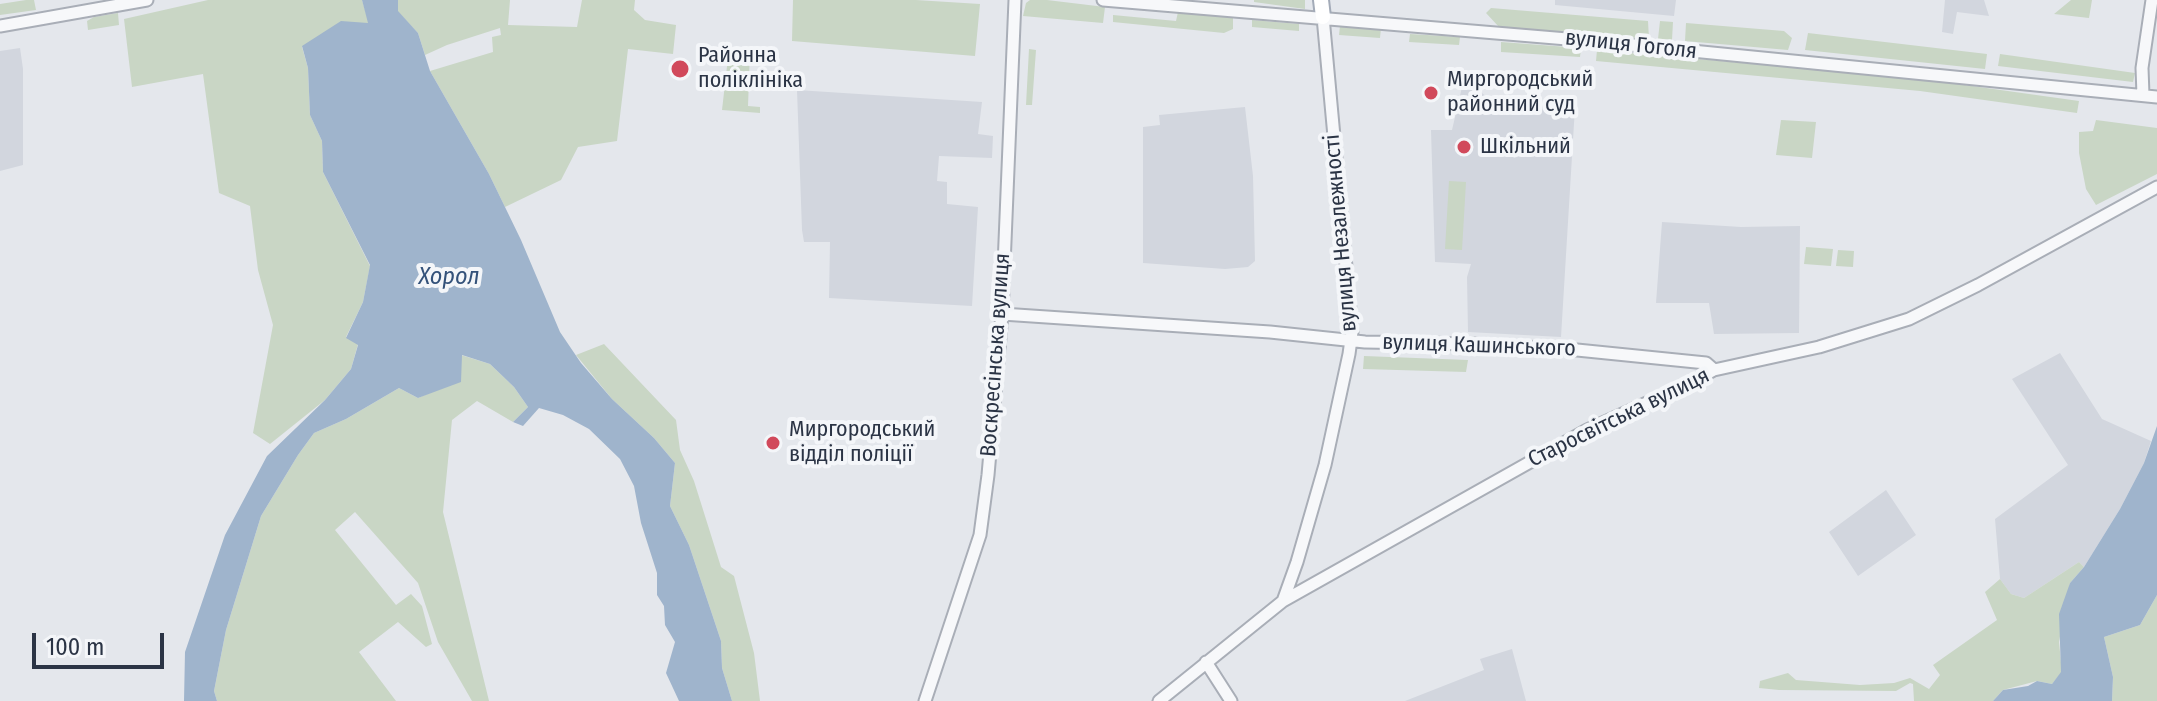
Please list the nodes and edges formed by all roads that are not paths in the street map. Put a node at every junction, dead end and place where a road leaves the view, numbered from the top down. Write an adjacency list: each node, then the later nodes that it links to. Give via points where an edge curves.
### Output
1 (147, 0): 7 (street)
2 (1015, 0): 11 (street, Воскресінська вулиця)
3 (1103, 0): 6 (street, вулиця Гоголя)
4 (1321, 0): 6 (main road, вулиця Незалежності)
5 (2152, 0): 8 (street)
6 (1323, 17): 8 (street, вулиця Гоголя); 12 (street, вулиця Незалежності)
7 (0, 26)
8 (2143, 95): 9 (street, вулиця Гоголя)
9 (2157, 97)
10 (2157, 187): 13 (street, Старосвітська вулиця, via 1909,319 1819,347)
11 (1002, 314): 12 (street, вулиця Кашинського); 16 (street, Воскресінська вулиця, via 980,535)
12 (1351, 340): 13 (street, вулиця Кашинського, via 1573,350 1706,363); 14 (street, вулиця Незалежності, via 1325,465)
13 (1714, 370): 14 (street, Старосвітська вулиця, via 1587,430)
14 (1283, 601): 15 (street, Старосвітська вулиця)
15 (1206, 662): 17 (street, Старосвітська вулиця); 18 (street)
16 (925, 701)
17 (1159, 701)
18 (1231, 701)

